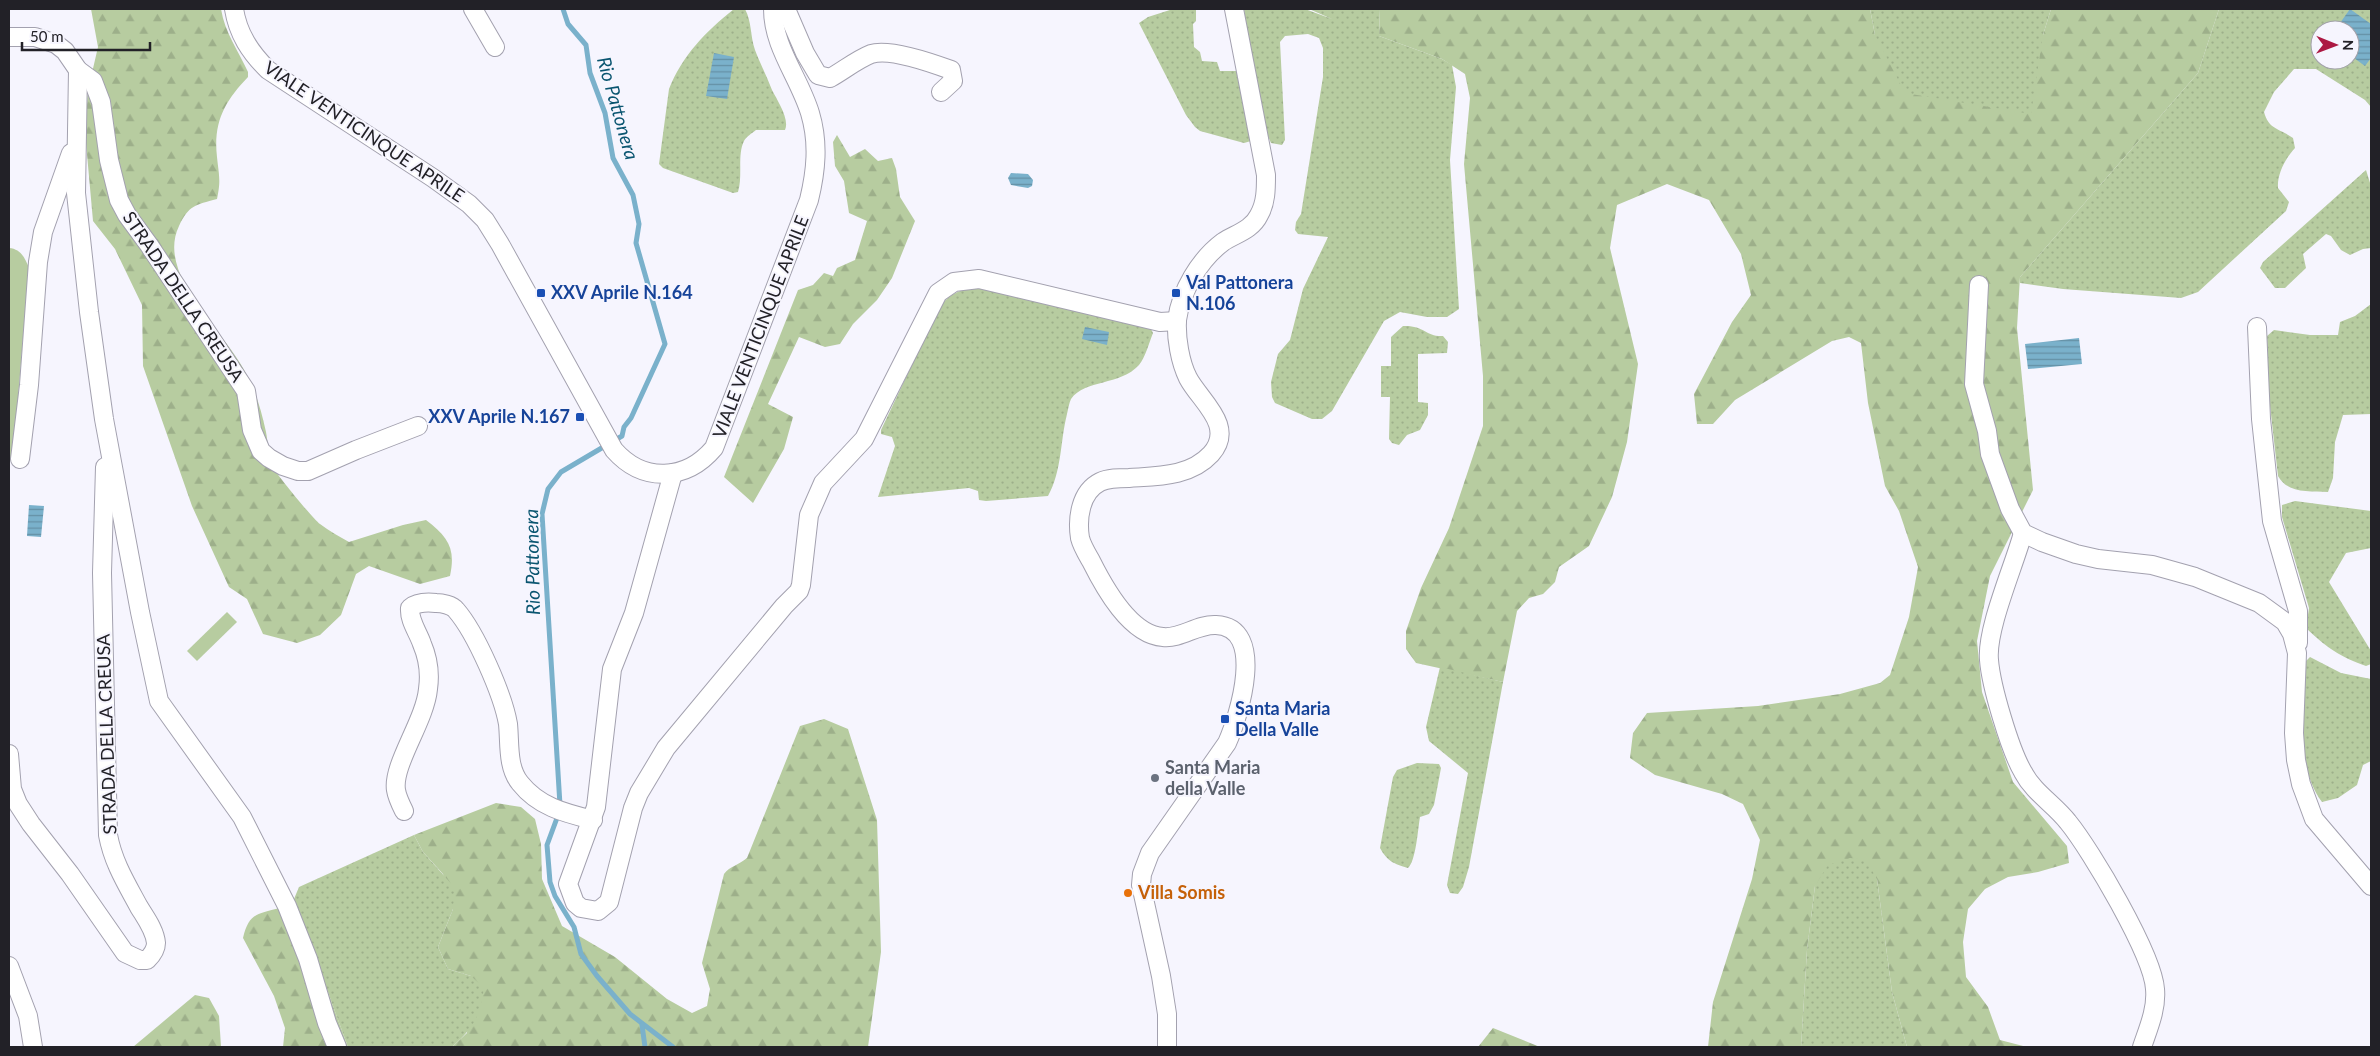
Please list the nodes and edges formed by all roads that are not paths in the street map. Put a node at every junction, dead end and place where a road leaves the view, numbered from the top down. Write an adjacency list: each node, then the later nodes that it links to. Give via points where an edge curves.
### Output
1 (234, 9): 17 (street, VIALE VENTICINQUE APRILE, via 242,37 268,70 469,204 500,244 614,450 635,469 652,474)
2 (473, 9): 7 (street)
3 (772, 9): 17 (street, VIALE VENTICINQUE APRILE, via 776,36 809,112 816,156 815,178 714,448 703,461)
4 (786, 9): 9 (street, via 818,75 830,78 872,54 887,53 951,70 954,81)
5 (1234, 9): 12 (street, via 1266,175 1266,195 1259,217 1206,257 1190,281)
6 (9, 37): 8 (street, STRADA DELLA CREUSA, via 35,38 56,44)
7 (495, 47)
8 (78, 70): 10 (street, STRADA DELLA CREUSA); 14 (street, STRADA DELLA CREUSA, via 93,81 101,102 109,160 126,215 246,391 252,430 261,451 283,466 308,472)
9 (941, 92)
10 (77, 134): 15 (street, STRADA DELLA CREUSA, via 77,201); 16 (street, STRADA DELLA CREUSA, via 41,245)
11 (1979, 285): 18 (street, via 1974,384 1990,454 2010,509)
12 (1177, 321): 22 (street, via 1160,322 990,281 965,280 945,286 930,305 864,439 823,483 809,515 799,591 666,748 633,808 609,902 598,911 590,912 574,903 568,884); 27 (street, via 1186,375 1218,420 1218,442 1200,464 1184,471 1100,482 1082,503 1079,524 1080,540 1094,567 1111,596 1137,626 1163,637 1208,625 1228,627 1240,637 1246,654 1241,701 1227,744 1150,853 1142,874 1142,896 1167,1014)
13 (2257, 327): 19 (street, via 2261,419 2272,521 2298,611)
14 (418, 426)
15 (109, 446): 20 (street, STRADA DELLA CREUSA, via 104,472 102,573 108,835 118,868 156,943 147,960 125,953 31,824 12,789); 26 (street, STRADA DELLA CREUSA, via 159,701 242,817 288,906)
16 (20, 460)
17 (673, 473): 22 (street, via 634,613 612,669)
18 (2023, 533): 19 (street, via 2076,554 2152,565 2239,594 2259,603 2286,622); 28 (street, via 1989,649 1992,680 2022,772 2035,790 2070,824 2110,885 2150,968 2156,988 2155,1005)
19 (2297, 653): 23 (street, via 2294,733 2301,784 2314,820)
20 (9, 754)
21 (404, 811): 22 (street, via 395,781 419,725 428,690 428,664 410,608 430,602 456,610 488,666 503,704 516,777 525,789 558,811)
22 (593, 820)
23 (2371, 886)
24 (9, 966): 25 (street, via 28,1016)
25 (33, 1047)
26 (337, 1047)
27 (1168, 1047)
28 (2142, 1047)

